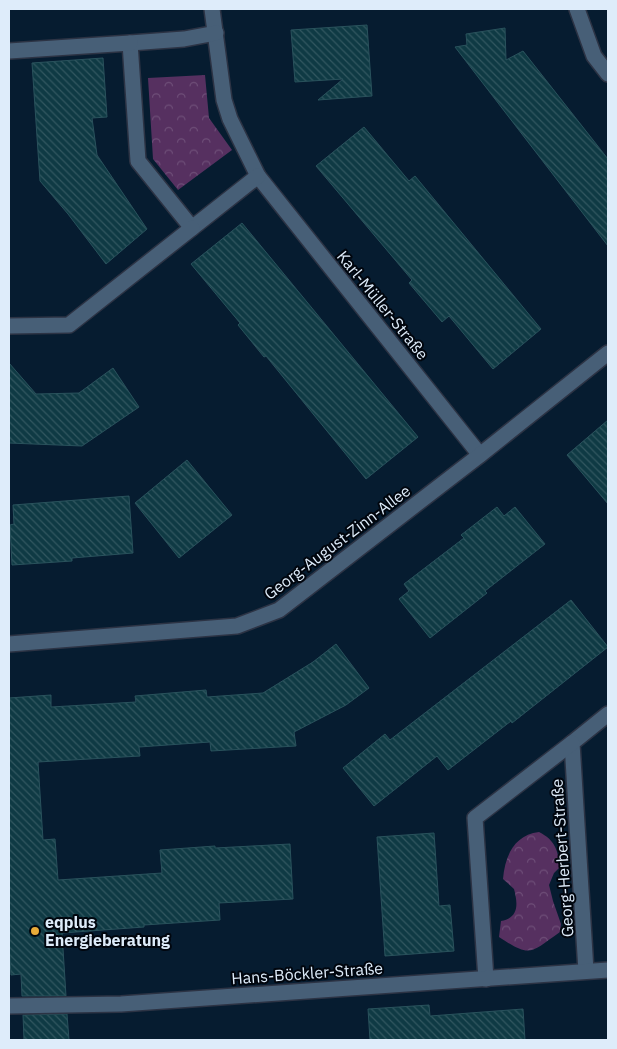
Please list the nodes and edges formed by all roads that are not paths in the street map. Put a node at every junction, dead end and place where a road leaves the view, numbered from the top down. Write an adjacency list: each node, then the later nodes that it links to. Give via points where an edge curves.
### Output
1 (212, 9): 3 (street, Karl-Müller-Straße)
2 (577, 9): 6 (street, via 594,56)
3 (216, 33): 4 (street); 7 (street, Karl-Müller-Straße, via 224,100 230,120)
4 (130, 43): 5 (street); 8 (street, via 138,161)
5 (9, 51)
6 (608, 74)
7 (258, 176): 8 (street); 11 (street, Karl-Müller-Straße)
8 (192, 228): 9 (street, via 69,325)
9 (9, 326)
10 (608, 353): 11 (street, Georg-August-Zinn-Allee)
11 (480, 455): 12 (street, Georg-August-Zinn-Allee, via 279,610 238,626)
12 (9, 644)
13 (608, 714): 14 (street, Georg-Herbert-Straße)
14 (572, 742): 16 (street, Georg-Herbert-Straße); 17 (street, Georg-Herbert-Straße, via 475,818)
15 (608, 970): 16 (street, Hans-Böckler-Straße)
16 (586, 971): 17 (street, Hans-Böckler-Straße)
17 (486, 979): 18 (street, Hans-Böckler-Straße, via 121,1004)
18 (9, 1006)

